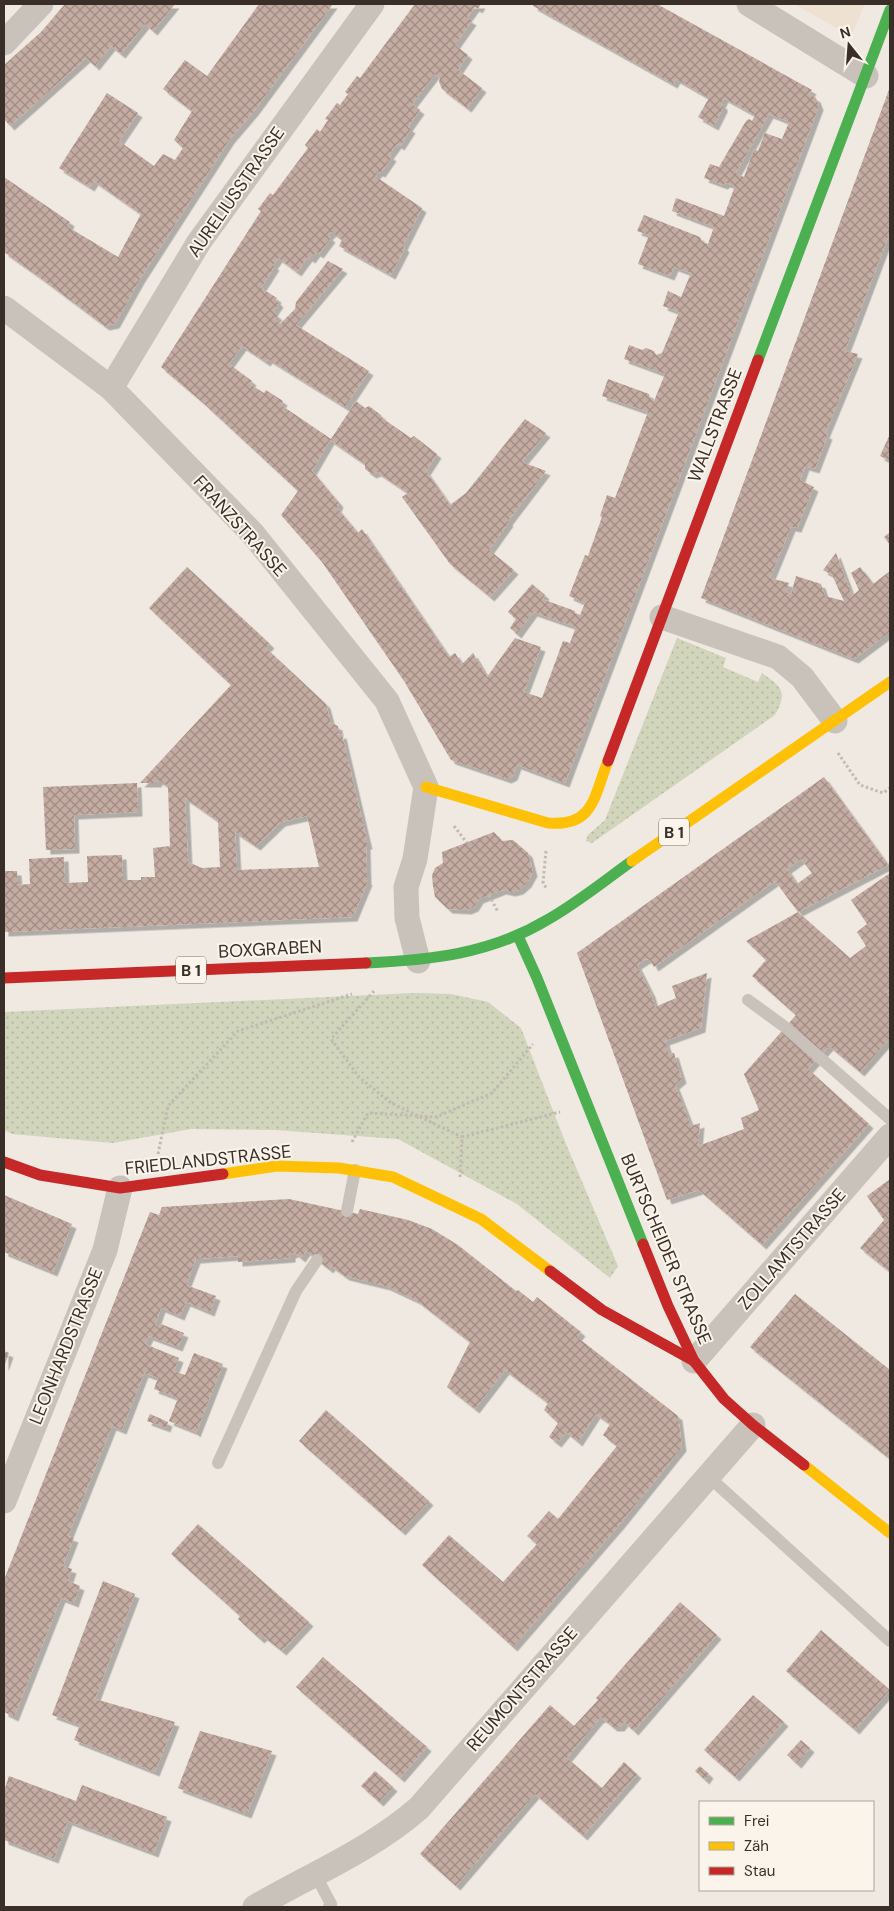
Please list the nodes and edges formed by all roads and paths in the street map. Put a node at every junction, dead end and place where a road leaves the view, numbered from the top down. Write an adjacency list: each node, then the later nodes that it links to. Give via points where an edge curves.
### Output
1 (40, 4): 5 (street)
2 (372, 4): 8 (street, AURELIUSSTRASSE, via 199,242)
3 (749, 4): 6 (street)
4 (890, 10): 6 (main road, WALLSTRASSE)
5 (4, 43)
6 (866, 76): 9 (main road, WALLSTRASSE)
7 (4, 308): 8 (street, FRANZSTRASSE)
8 (111, 388): 12 (street, FRANZSTRASSE, via 252,534 387,701)
9 (662, 617): 11 (street, via 778,657 802,677); 14 (main road, WALLSTRASSE, via 586,815 567,823)
10 (890, 682): 11 (main road, B 1)
11 (828, 726): 13 (path, via 860,784 883,793); 15 (main road, B 1)
12 (426, 787): 14 (main road); 17 (street, via 415,859 406,888 408,918)
13 (890, 788)
14 (548, 823): 15 (path, via 543,883)
15 (563, 912): 16 (main road, B 1)
16 (518, 936): 17 (main road, B 1, via 478,950); 36 (main road, BURTSCHEIDER STRASSE, via 664,1297)
17 (418, 961): 18 (main road, BOXGRABEN / B 1)
18 (4, 978)
19 (370, 989): 24 (path, via 379,986 331,1039 359,1077 391,1103)
20 (360, 992): 31 (path, via 238,1031 168,1106)
21 (748, 1000): 25 (lane, via 785,1027)
22 (536, 1042): 24 (path, via 492,1093 436,1117)
23 (560, 1112): 27 (path)
24 (418, 1116): 27 (path); 29 (path, via 368,1113)
25 (890, 1119)
26 (890, 1136): 36 (street, ZOLLAMTSTRASSE)
27 (462, 1137): 33 (path)
28 (4, 1162): 32 (main road, FRIEDLANDSTRASSE, via 40,1175)
29 (339, 1168): 30 (main road, FRIEDLANDSTRASSE); 31 (main road, FRIEDLANDSTRASSE, via 277,1166)
30 (354, 1170): 33 (main road, FRIEDLANDSTRASSE, via 393,1177); 34 (lane)
31 (154, 1182): 32 (main road, FRIEDLANDSTRASSE)
32 (120, 1188): 40 (street, LEONHARDSTRASSE, via 105,1250)
33 (458, 1208): 36 (main road, FRIEDLANDSTRASSE, via 481,1219 602,1310)
34 (347, 1211)
35 (317, 1260): 38 (lane, via 296,1291)
36 (694, 1362): 37 (main road, BURTSCHEIDER STRASSE, via 724,1399)
37 (753, 1426): 39 (street, REUMONTSTRASSE); 41 (main road, BURTSCHEIDER STRASSE)
38 (218, 1463)
39 (709, 1477): 42 (lane); 43 (street, REUMONTSTRASSE, via 418,1808 381,1837)
40 (4, 1501)
41 (890, 1533)
42 (890, 1641)
43 (315, 1874): 44 (street, REUMONTSTRASSE); 45 (lane, via 331,1904)
44 (255, 1907)
45 (329, 1907)

